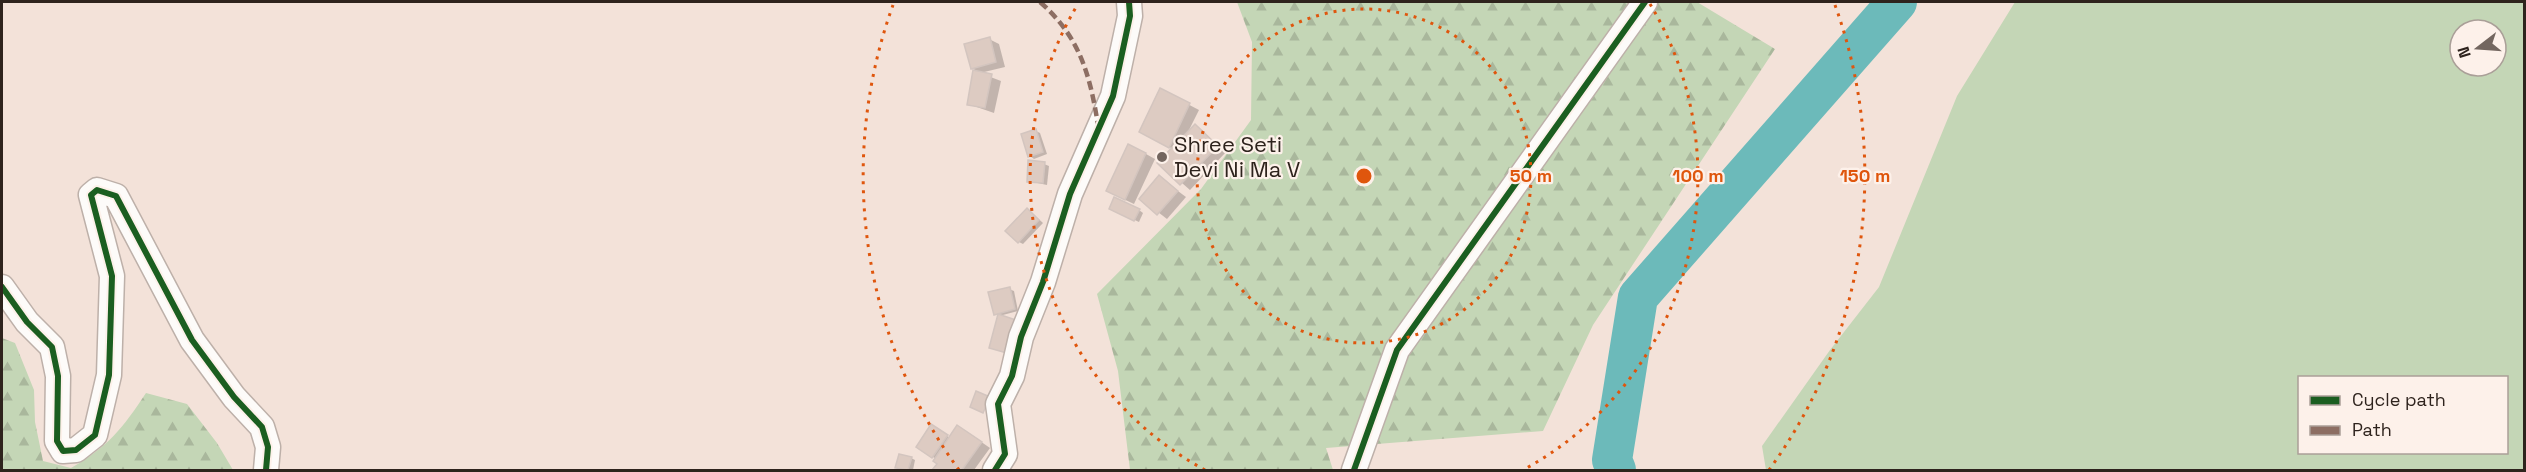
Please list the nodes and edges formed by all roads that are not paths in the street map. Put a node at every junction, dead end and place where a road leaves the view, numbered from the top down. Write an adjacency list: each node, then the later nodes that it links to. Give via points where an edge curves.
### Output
1 (1129, 2): 5 (street, via 1130,16 1113,96 1070,195 1021,337 1012,376 998,404 1005,454)
2 (1645, 2): 6 (street, via 1397,350)
3 (2, 287): 4 (street, via 27,322 52,347 58,376 57,441 63,451 76,450 95,435 109,375 112,276 91,195 97,190 116,196 192,340 234,397 262,427 268,447)
4 (266, 471)
5 (995, 471)
6 (1354, 471)

